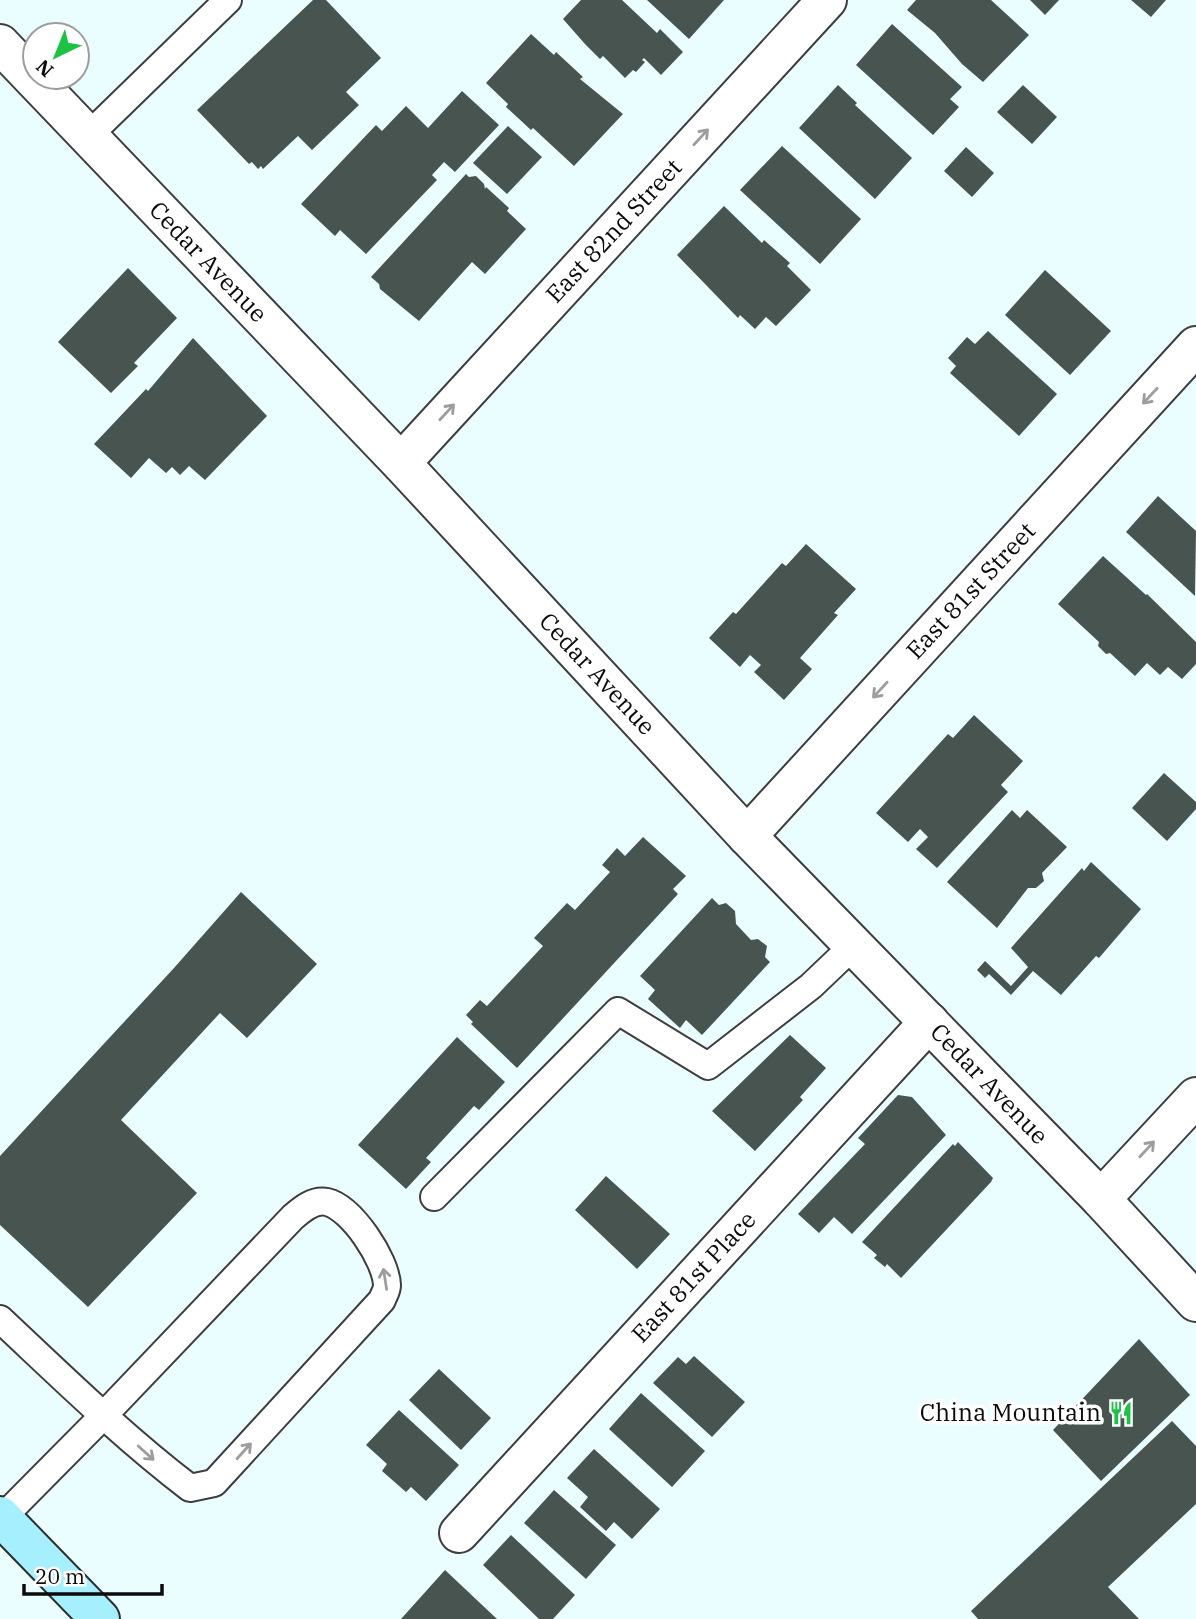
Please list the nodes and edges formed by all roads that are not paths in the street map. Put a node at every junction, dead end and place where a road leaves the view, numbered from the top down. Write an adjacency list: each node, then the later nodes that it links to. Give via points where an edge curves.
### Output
1 (228, 0): 4 (lane)
2 (827, 0): 6 (street, East 82nd Street, one-way to 2)
3 (0, 44): 4 (street, Cedar Avenue)
4 (88, 136): 6 (street, Cedar Avenue)
5 (1196, 346): 7 (street, East 81st Street, one-way to 7)
6 (401, 463): 7 (street, Cedar Avenue)
7 (747, 836): 8 (street, Cedar Avenue)
8 (854, 945): 9 (street, Cedar Avenue); 11 (lane, via 811,986 708,1066 618,1011)
9 (929, 1022): 12 (street, Cedar Avenue); 17 (street, East 81st Place)
10 (1196, 1097): 12 (street, one-way to 10)
11 (434, 1196)
12 (1101, 1199): 13 (street, Cedar Avenue)
13 (1196, 1302)
14 (0, 1320): 15 (lane)
15 (104, 1415): 15 (lane, one-way to 15, via 190,1488 215,1483 382,1300 387,1289 385,1272 363,1231 328,1202 306,1206); 16 (lane)
16 (1, 1517): 18 (main road)
17 (459, 1533)
18 (100, 1619)

